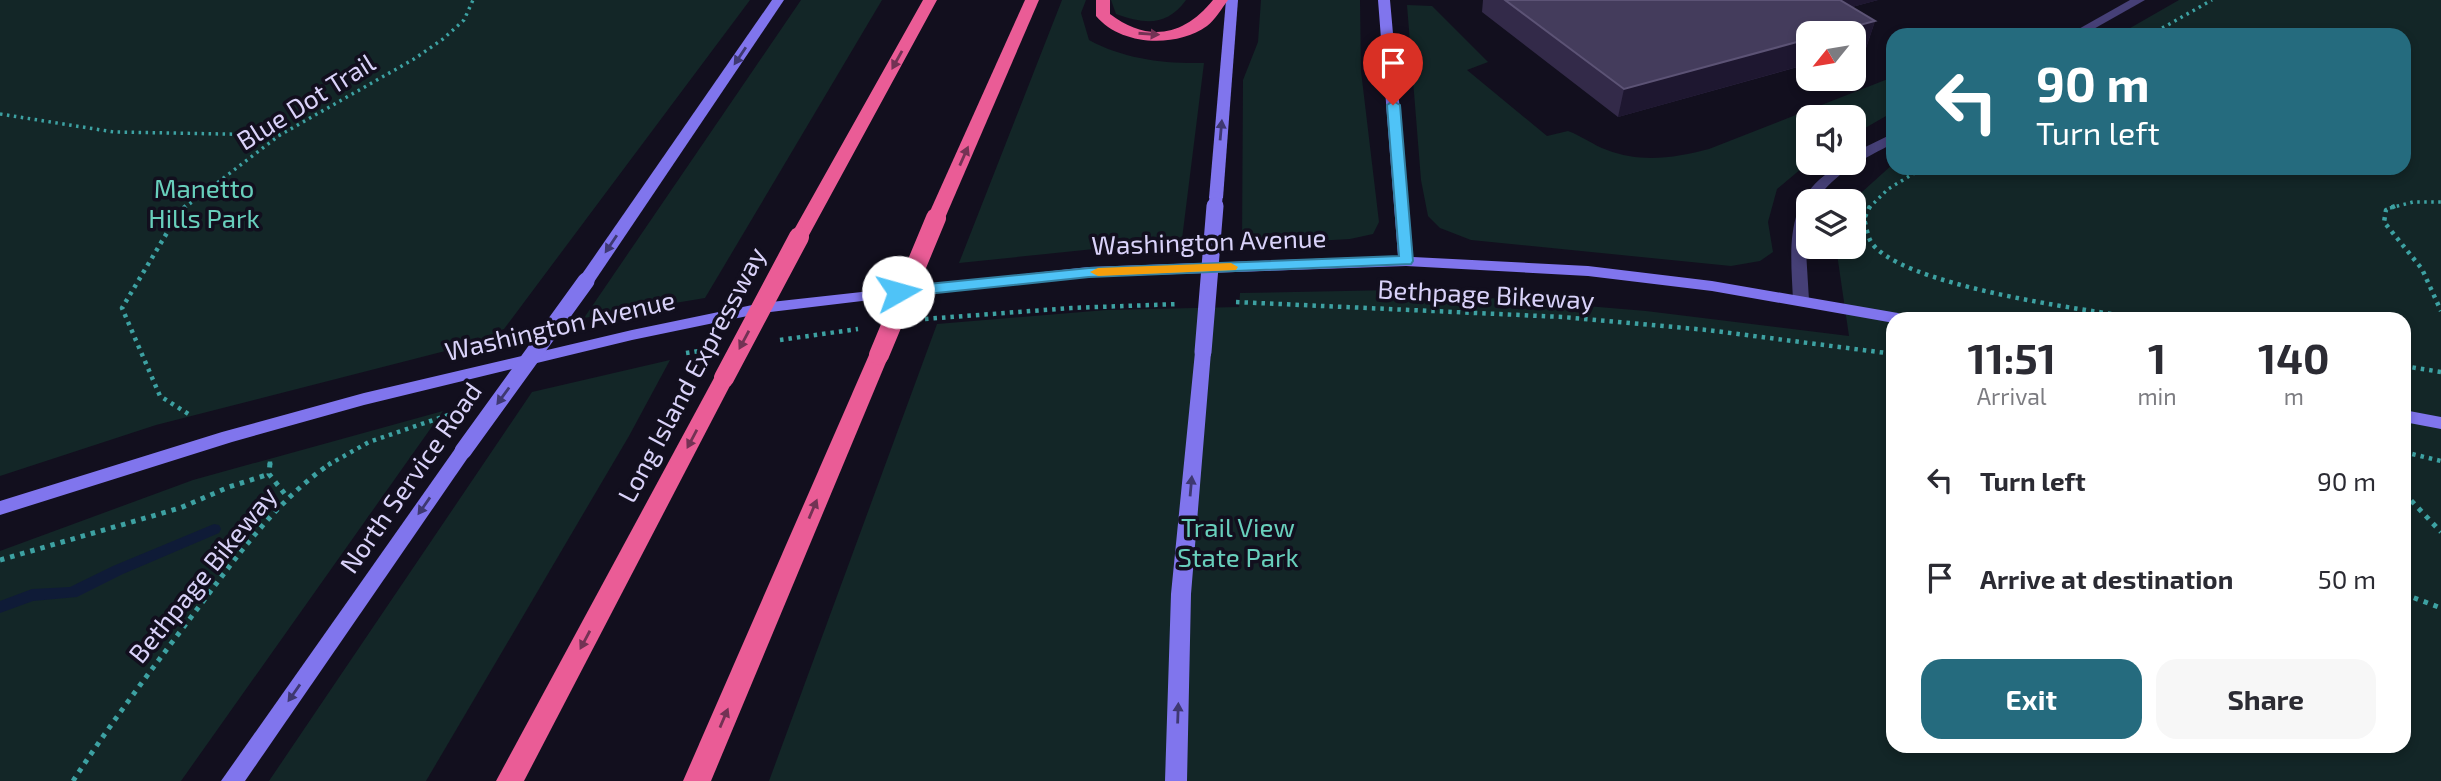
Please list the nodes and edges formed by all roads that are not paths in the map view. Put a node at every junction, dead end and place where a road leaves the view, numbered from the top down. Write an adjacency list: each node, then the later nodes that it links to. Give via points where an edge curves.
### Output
1 (778, 0): 21 (main road, North Service Road, one-way to 21, bridge, via 586,281)
2 (930, 0): 22 (highway, Long Island Expressway, one-way to 22, bridge)
3 (1032, 0): 23 (highway, one-way to 3, bridge)
4 (1103, 0): 5 (highway, one-way to 5, via 1103,16 1123,31 1154,37 1203,22)
5 (1221, 0)
6 (1232, 0): 24 (main road, one-way to 6, bridge, via 1181,594)
7 (1384, 0): 15 (main road)
8 (2139, 0): 9 (street)
9 (2087, 28)
10 (1886, 141): 11 (street)
11 (1866, 152)
12 (1833, 175): 13 (street)
13 (1817, 189)
14 (1800, 259): 16 (street)
15 (1406, 261): 16 (main road, Washington Avenue, via 1588,271); 20 (main road, Washington Avenue, via 1089,272 762,308 411,386)
16 (1801, 300): 17 (main road, Washington Avenue)
17 (1886, 316)
18 (2411, 417): 19 (main road)
19 (2441, 423)
20 (0, 508)
21 (232, 781)
22 (510, 781)
23 (697, 781)
24 (1176, 781)

